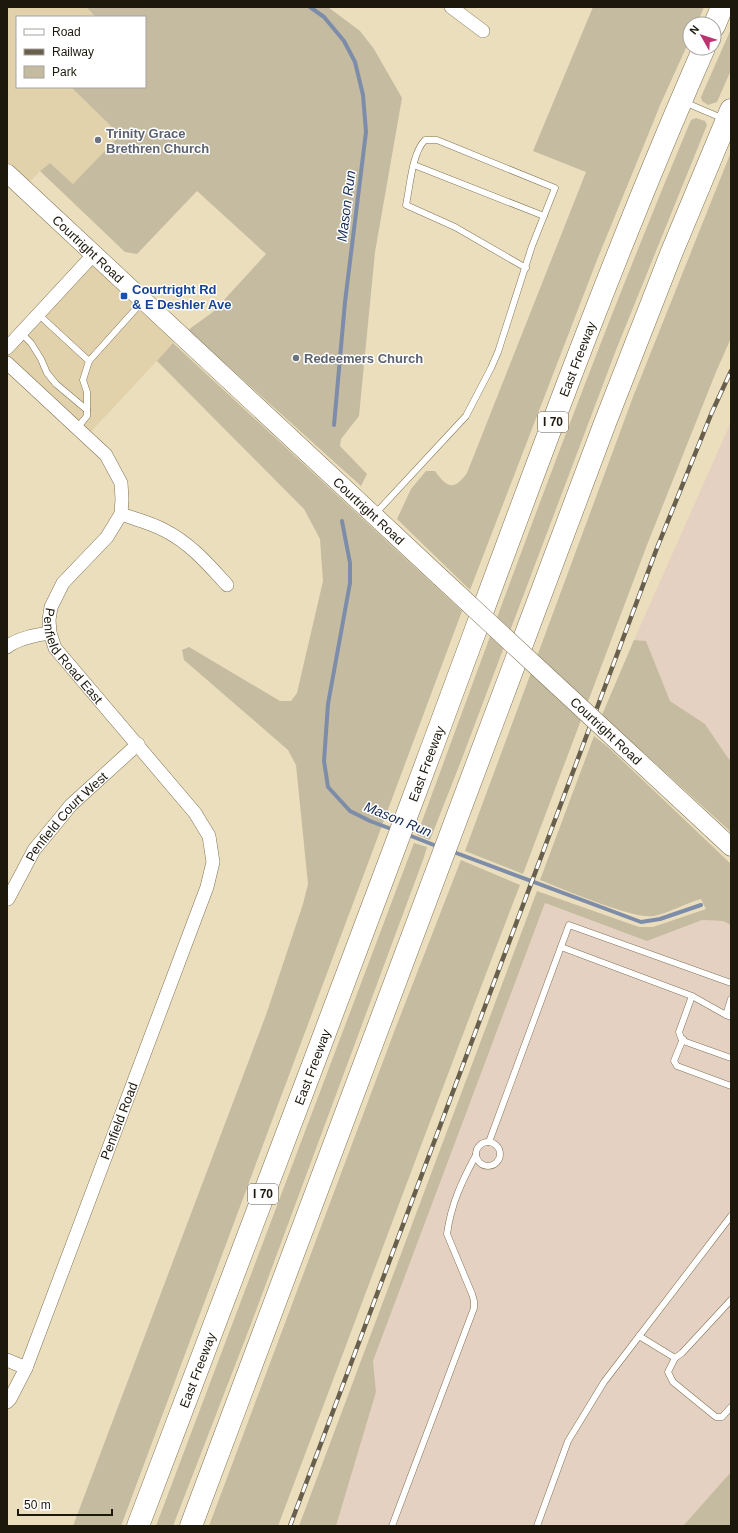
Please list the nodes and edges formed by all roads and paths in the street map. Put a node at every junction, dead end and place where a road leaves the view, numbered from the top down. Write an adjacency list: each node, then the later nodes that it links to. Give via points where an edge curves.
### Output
1 (452, 7): 2 (street)
2 (483, 31)
3 (701, 56): 4 (highway, East Freeway / I 70)
4 (681, 101): 5 (lane); 46 (highway, East Freeway / I 70, via 511,533)
5 (729, 115): 47 (highway, via 671,254 520,649)
6 (414, 165): 8 (lane); 8 (lane, via 421,144 425,140 437,140 555,188); 10 (lane, via 406,205 455,227)
7 (7, 173): 9 (street, Courtright Road)
8 (544, 216): 10 (lane)
9 (94, 254): 11 (street, Courtright Road); 12 (street)
10 (526, 268): 20 (lane, via 491,368 466,416)
11 (144, 300): 15 (lane); 20 (street, Courtright Road)
12 (38, 314): 13 (street); 15 (lane)
13 (21, 333): 14 (street); 17 (lane, via 31,343 56,384)
14 (7, 348)
15 (88, 361): 17 (lane, via 83,380 87,392)
16 (7, 363): 18 (street, Penfield Road East)
17 (87, 410): 18 (lane, via 87,416)
18 (77, 428): 19 (street, Penfield Road East, via 106,455 121,483)
19 (121, 514): 21 (street, via 164,530 183,541); 22 (street, Penfield Road East, via 107,537 63,584 51,607)
20 (374, 515): 26 (street, Courtright Road, bridge)
21 (227, 585)
22 (50, 633): 23 (street, via 34,636); 24 (street, Penfield Road East, via 55,648)
23 (7, 647)
24 (138, 744): 25 (street, Penfield Road East, via 195,813); 27 (street, Penfield Court West, via 71,805 34,850)
25 (209, 836): 43 (street, Penfield Road, via 213,862 207,887)
26 (731, 847)
27 (8, 899)
28 (560, 947): 29 (lane, via 569,924); 30 (lane); 36 (lane)
29 (731, 982)
30 (692, 996): 32 (lane); 33 (lane, via 679,1032)
31 (731, 999): 32 (lane)
32 (728, 1016)
33 (683, 1039): 34 (lane); 35 (lane, via 674,1061 677,1066)
34 (731, 1058)
35 (731, 1086)
36 (489, 1142): 37 (lane, via 478,1147); 37 (lane, via 499,1148 500,1156 497,1163 486,1166 479,1162)
37 (476, 1156): 48 (lane, via 459,1187 447,1234 472,1294 474,1308)
38 (731, 1216): 40 (lane)
39 (731, 1300): 41 (lane)
40 (639, 1336): 41 (lane); 49 (lane, via 604,1382 568,1441)
41 (675, 1358): 45 (lane, via 668,1372 673,1382 716,1417 722,1417)
42 (7, 1360): 43 (street)
43 (26, 1368): 44 (street, Penfield Road)
44 (7, 1402)
45 (731, 1407)
46 (138, 1526)
47 (191, 1526)
48 (392, 1526)
49 (537, 1526)

